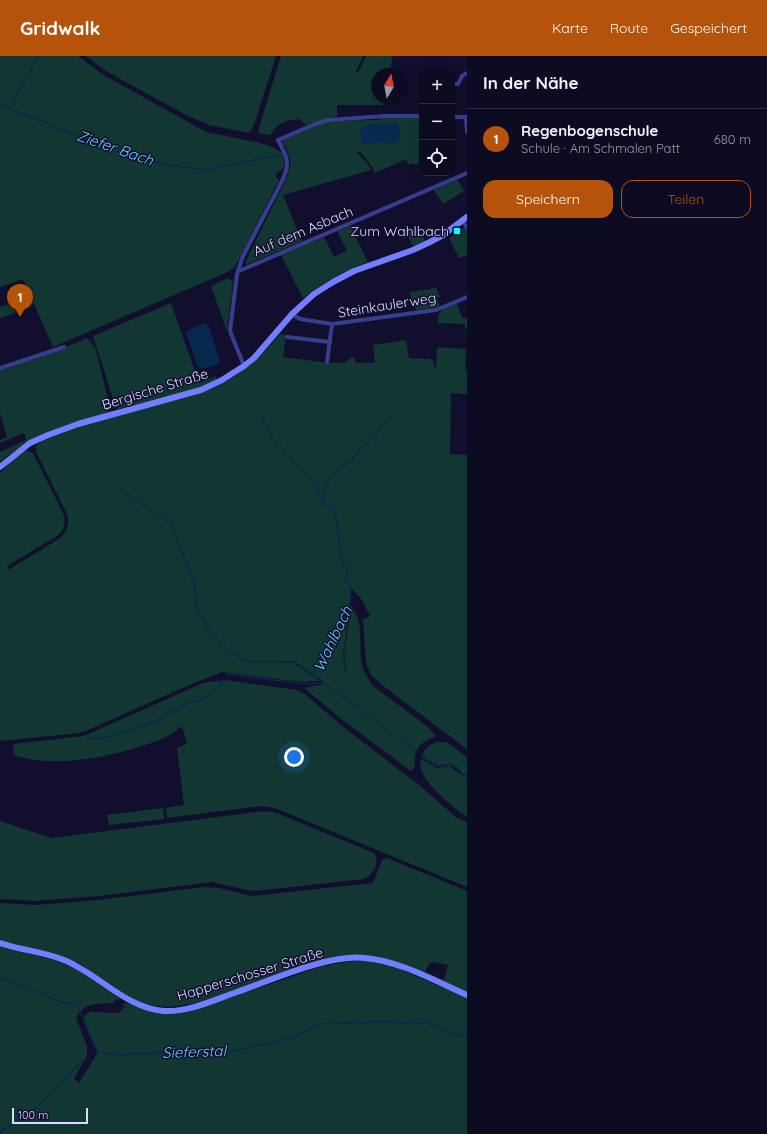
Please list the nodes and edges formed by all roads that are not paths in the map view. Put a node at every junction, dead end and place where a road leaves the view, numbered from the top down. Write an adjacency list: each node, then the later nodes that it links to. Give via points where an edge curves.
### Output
1 (467, 73): 2 (street, via 458,84)
2 (455, 84)
3 (419, 116): 10 (street, via 328,120 278,140 288,162 287,168)
4 (455, 117): 5 (street)
5 (466, 117): 6 (street)
6 (467, 132)
7 (467, 172): 10 (street, Auf dem Asbach)
8 (465, 219): 9 (street); 12 (main road, Bergische Straße, via 443,235 413,250 354,271 333,282 314,294)
9 (467, 228)
10 (238, 272): 18 (street, via 230,331)
11 (467, 297): 13 (street, Steinkaulerweg, via 436,310)
12 (292, 314): 13 (street, Steinkaulerweg, via 300,319); 18 (main road, Bergische Straße)
13 (332, 324): 15 (street, Steinkaulerweg)
14 (287, 337): 15 (street)
15 (330, 342): 17 (street, Steinkaulerweg)
16 (64, 347): 19 (street)
17 (327, 362)
18 (244, 366): 20 (main road, Bergische Straße, via 201,390 78,424 48,435 30,444)
19 (0, 368)
20 (0, 467)
21 (0, 943): 22 (main road, Happerschosser Straße, via 64,960 84,970 125,998 163,1011 190,1008 315,965 350,958 395,964)
22 (467, 995)

